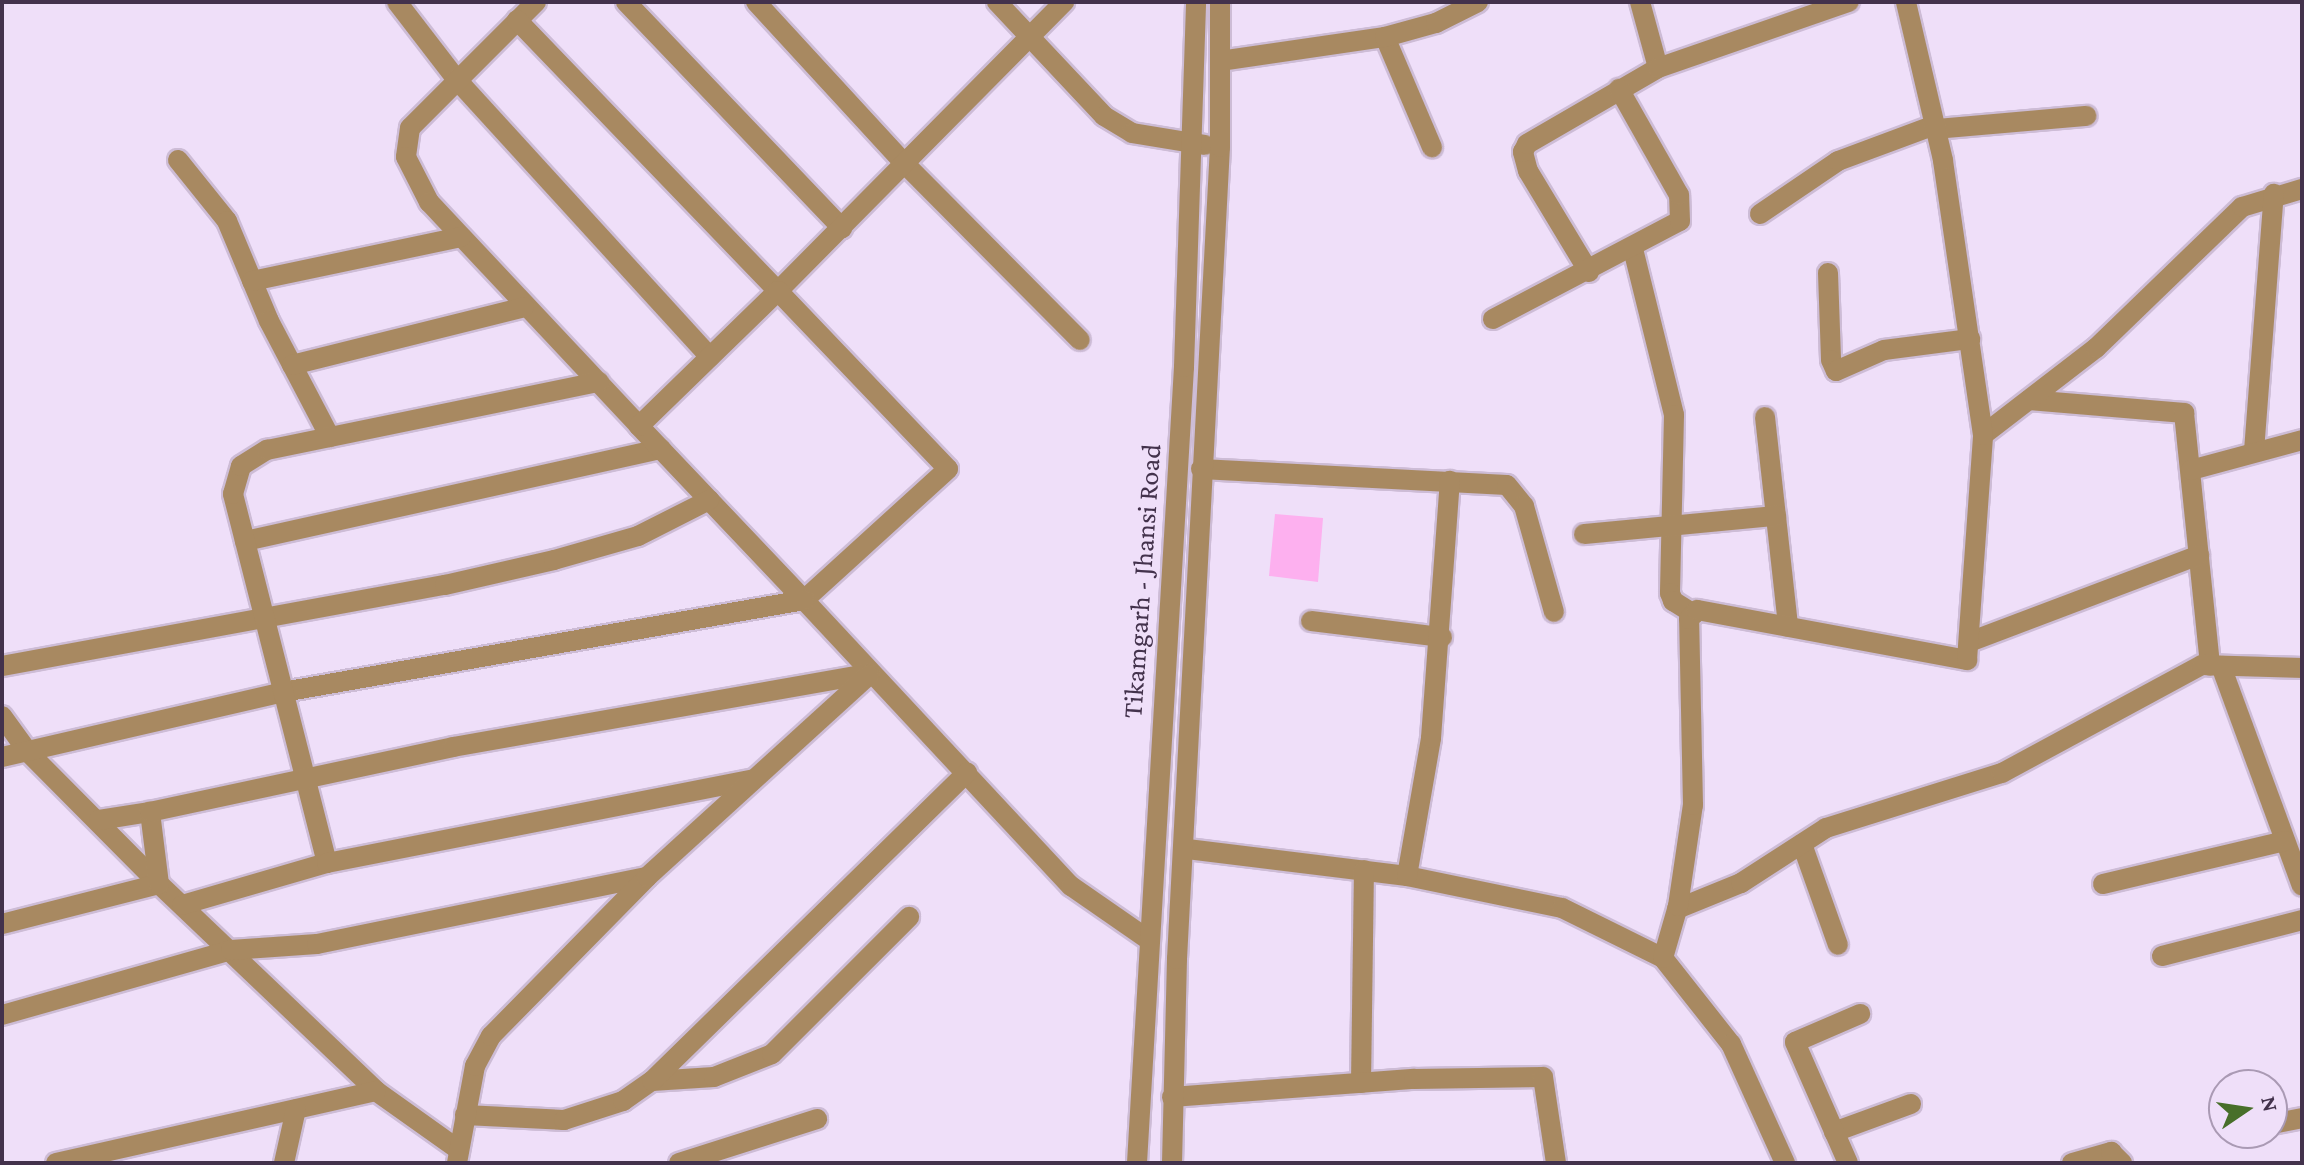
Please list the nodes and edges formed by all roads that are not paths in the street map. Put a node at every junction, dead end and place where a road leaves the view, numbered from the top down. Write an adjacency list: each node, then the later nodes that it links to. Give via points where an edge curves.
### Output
1 (397, 2): 19 (street)
2 (536, 2): 14 (street)
3 (626, 2): 31 (street)
4 (756, 2): 27 (street)
5 (997, 2): 15 (street)
6 (1064, 2): 15 (street)
7 (1196, 2): 23 (street, Tikamgarh - Jhansi Road)
8 (1220, 2): 17 (street)
9 (1478, 2): 16 (street, via 1436,23)
10 (1640, 2): 18 (street)
11 (1849, 2): 13 (street)
12 (1906, 2): 22 (street)
13 (1794, 11): 18 (street)
14 (517, 20): 19 (street); 37 (street)
15 (1028, 37): 23 (street, via 1104,116 1132,133); 27 (street)
16 (1385, 37): 17 (street); 25 (street)
17 (1220, 61): 24 (street)
18 (1658, 68): 20 (street)
19 (457, 80): 32 (street, via 410,128 406,157 429,202); 42 (street)
20 (1619, 89): 33 (street, via 1683,206 1680,221); 34 (street, via 1523,152 1528,171)
21 (2086, 116): 22 (street)
22 (1936, 127): 30 (street, via 1826,167); 40 (street)
23 (1194, 144): 24 (street); 77 (street, Tikamgarh - Jhansi Road)
24 (1220, 147): 53 (street)
25 (1432, 147)
26 (178, 160): 36 (street, via 227,221)
27 (905, 164): 31 (street); 41 (street)
28 (2302, 189): 29 (street)
29 (2274, 194): 45 (street, via 2229,217 2127,321); 52 (street)
30 (1760, 214)
31 (842, 228): 37 (street)
32 (461, 237): 36 (street); 38 (street)
33 (1633, 249): 34 (street); 58 (street, via 1674,415)
34 (1589, 272): 39 (street)
35 (1828, 273): 40 (street, via 1831,360 1836,371 1884,350)
36 (252, 281): 43 (street)
37 (778, 291): 42 (street); 62 (street, via 948,469)
38 (524, 307): 43 (street); 44 (street)
39 (1493, 319)
40 (1970, 339): 48 (street)
41 (1080, 340)
42 (710, 357): 47 (street)
43 (292, 365): 49 (street)
44 (599, 382): 47 (street); 49 (street)
45 (2029, 400): 48 (street); 54 (street, via 2182,411)
46 (1765, 417): 57 (street)
47 (639, 426): 51 (street)
48 (1983, 435): 69 (street)
49 (330, 437): 60 (street, via 267,450 241,466 233,494)
50 (2302, 440): 52 (street)
51 (661, 449): 56 (street); 60 (street)
52 (2254, 451): 54 (street)
53 (1201, 469): 55 (street); 79 (street)
54 (2191, 470): 61 (street)
55 (1450, 481): 63 (street, via 1514,488); 68 (street)
56 (709, 500): 62 (street); 65 (street, via 638,536 554,560)
57 (1776, 516): 58 (street); 67 (street)
58 (1668, 526): 59 (street); 64 (street, via 1671,598)
59 (1584, 534)
60 (245, 541): 65 (street)
61 (2199, 555): 69 (street); 71 (street)
62 (804, 600): 73 (street); 74 (street)
63 (1554, 612)
64 (1694, 614): 67 (street); 96 (street, via 1689,619 1693,805)
65 (264, 617): 70 (street); 74 (street)
66 (1311, 621): 68 (street)
67 (1788, 627): 69 (street, via 1967,660)
68 (1442, 637): 90 (street)
69 (1969, 642)
70 (2, 666)
71 (2215, 666): 72 (street); 85 (street); 86 (street, via 2132,702 2002,773 1826,828)
72 (2302, 668)
73 (871, 673): 80 (street); 81 (street); 82 (street)
74 (283, 692): 76 (street); 81 (street)
75 (2, 716): 76 (street)
76 (28, 752): 78 (street); 84 (street)
77 (1159, 755): 79 (street); 100 (street, Tikamgarh - Jhansi Road)
78 (2, 757)
79 (1190, 758): 87 (street)
80 (967, 772): 100 (street, via 1071,886); 107 (street)
81 (304, 776): 83 (street); 88 (street)
82 (754, 780): 88 (street); 91 (street)
83 (150, 812): 84 (street); 92 (street)
84 (99, 820): 92 (street)
85 (2285, 841): 93 (street); 94 (street)
86 (1802, 844): 96 (street, via 1741,883); 101 (street)
87 (1187, 849): 89 (street); 110 (street)
88 (327, 863): 95 (street)
89 (1364, 870): 90 (street); 108 (street)
90 (1407, 876): 104 (street, via 1562,908)
91 (647, 877): 102 (street, via 317,944); 113 (street, via 491,1036 475,1066)
92 (159, 884): 95 (street); 99 (street)
93 (2103, 884)
94 (2302, 886)
95 (182, 905): 102 (street)
96 (1677, 909): 104 (street)
97 (909, 917): 107 (street, via 772,1054 714,1077)
98 (2302, 920): 103 (street)
99 (2, 924)
100 (1146, 938): 120 (street, Tikamgarh - Jhansi Road)
101 (1838, 945)
102 (231, 950): 106 (street); 109 (street)
103 (2162, 956)
104 (1663, 958): 123 (street, via 1731,1044)
105 (1860, 1014): 115 (street, via 1795,1042)
106 (2, 1015)
107 (652, 1081): 113 (street, via 623,1101 564,1120)
108 (1361, 1083): 110 (street); 122 (street, via 1543,1077)
109 (376, 1091): 112 (street); 116 (street)
110 (1172, 1097): 121 (street)
111 (1911, 1104): 115 (street)
112 (296, 1109): 117 (street); 118 (street)
113 (465, 1115): 116 (street)
114 (817, 1119): 119 (street)
115 (1834, 1132): 124 (street)
116 (458, 1156)
117 (56, 1163)
118 (284, 1163)
119 (679, 1163)
120 (1137, 1163)
121 (1172, 1163)
122 (1556, 1163)
123 (1785, 1163)
124 (1848, 1163)
125 (2072, 1163): 126 (street, via 2111,1152)
126 (2122, 1163)

